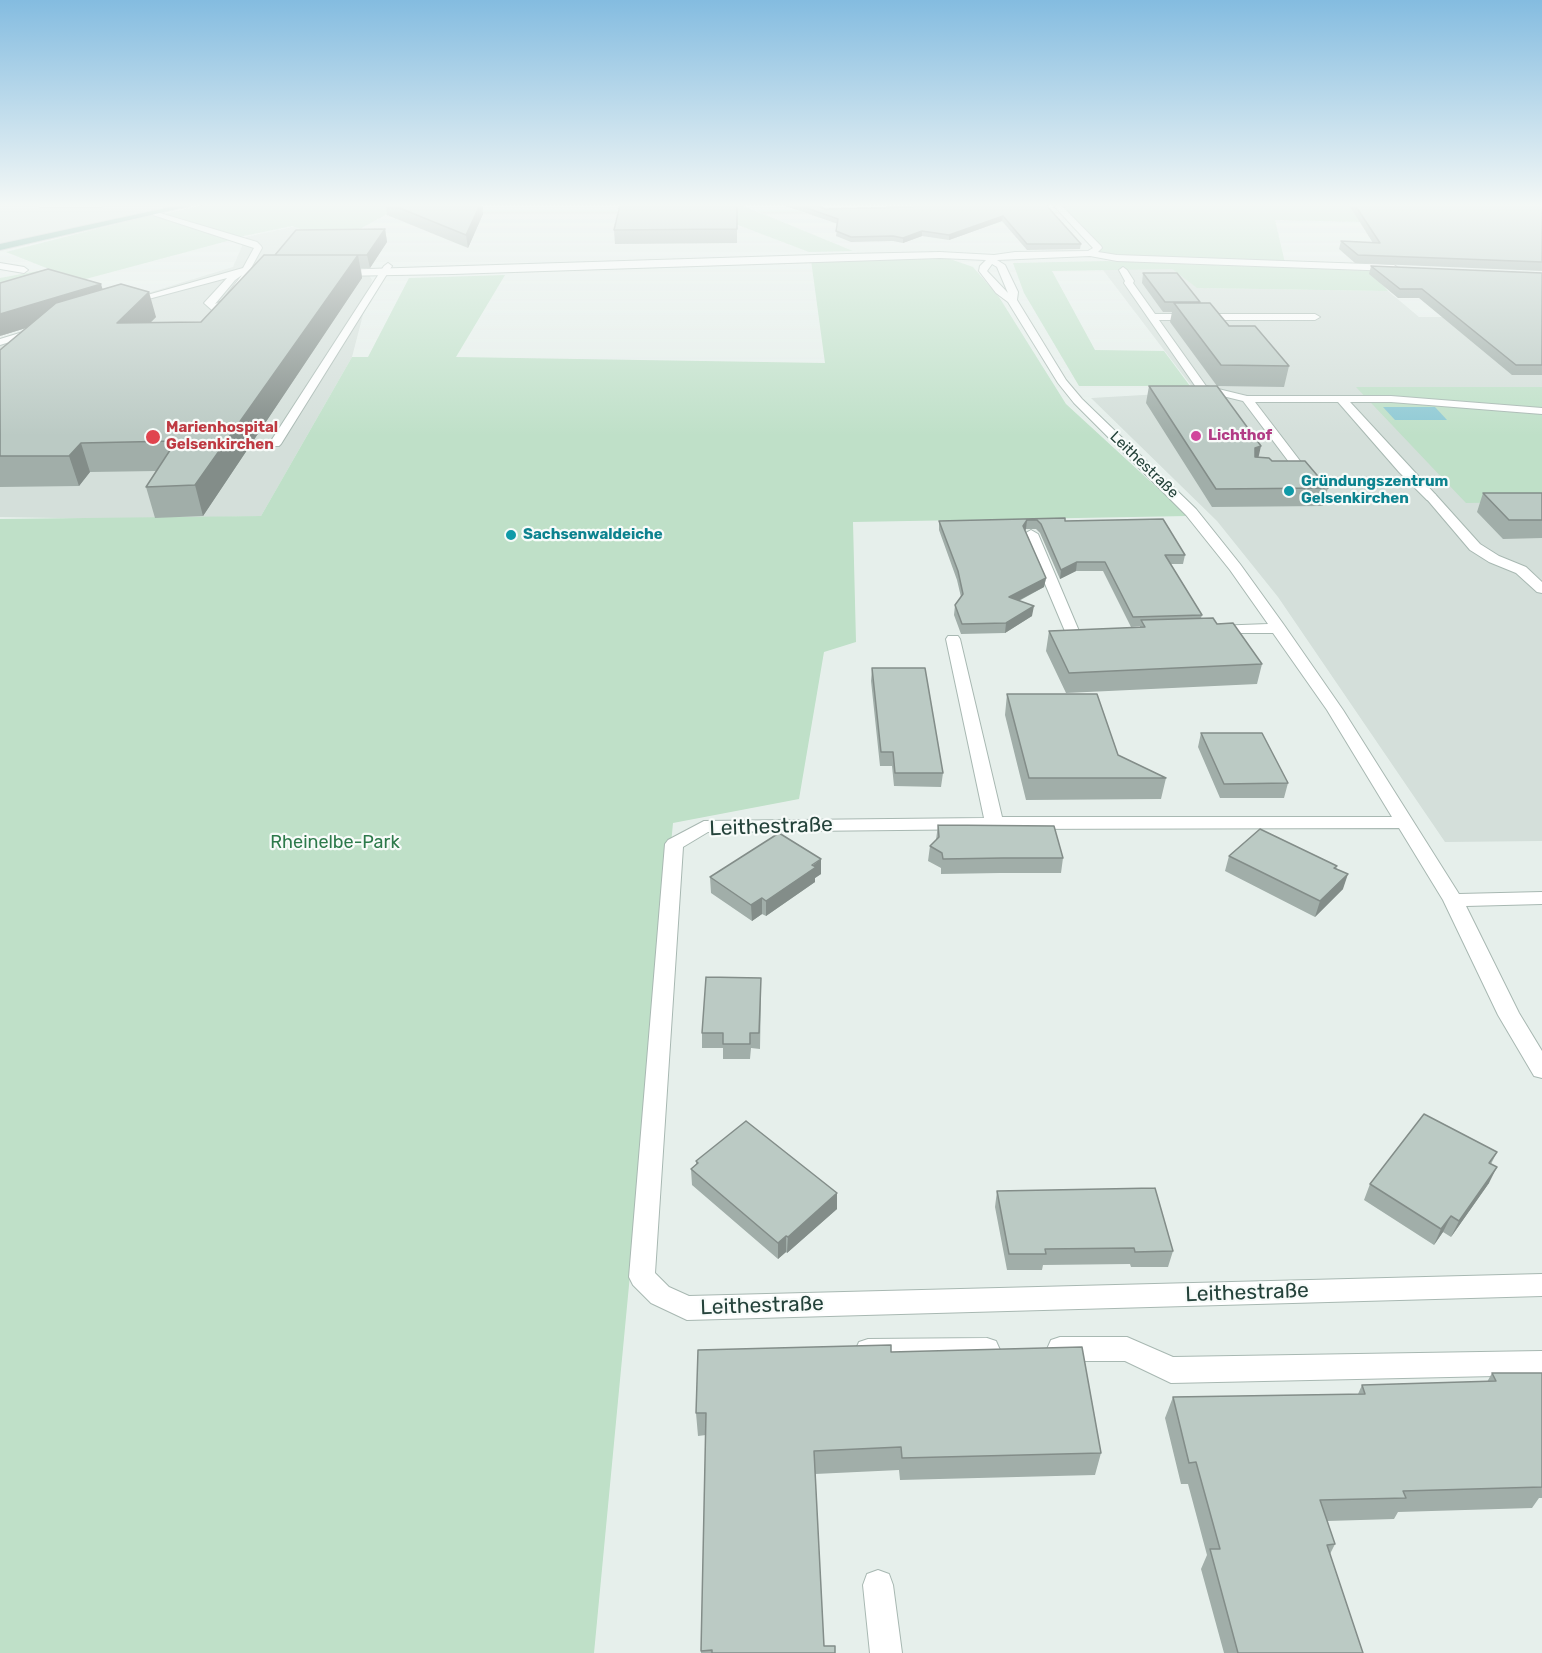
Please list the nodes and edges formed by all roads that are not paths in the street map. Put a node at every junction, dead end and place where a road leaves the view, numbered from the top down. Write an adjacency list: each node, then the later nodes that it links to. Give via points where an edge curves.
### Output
1 (209, 282): 7 (street, via 126,304)
2 (378, 282): 15 (street)
3 (992, 282): 6 (street, Leithestraße)
4 (1009, 282): 6 (street, Leithestraße)
5 (1129, 282): 8 (street)
6 (1012, 300): 19 (street, Leithestraße, via 1072,394 1191,512)
7 (159, 306)
8 (1152, 317): 9 (street); 12 (street, via 1202,388)
9 (1315, 317)
10 (51, 326): 11 (street)
11 (0, 342)
12 (1247, 399): 13 (street); 16 (street, via 1301,470)
13 (1341, 399): 14 (street); 18 (street, via 1475,547 1521,570)
14 (1542, 411)
15 (275, 444)
16 (1279, 470)
17 (1031, 534): 21 (street, via 1074,636)
18 (1542, 589)
19 (1279, 628): 20 (street); 23 (street, Leithestraße)
20 (1199, 631)
21 (1108, 634)
22 (953, 639): 24 (street)
23 (1405, 822): 24 (street, Leithestraße); 26 (street, Leithestraße)
24 (994, 823): 28 (street, Leithestraße, via 704,827 674,844 642,1277 660,1295 687,1308)
25 (1542, 898): 26 (street)
26 (1453, 900): 27 (street, Leithestraße, via 1509,1015)
27 (1542, 1070)
28 (1542, 1285)
29 (846, 1351): 30 (street, via 1126,1349 1171,1370)
30 (1542, 1364)
31 (878, 1585): 32 (street)
32 (886, 1653)

